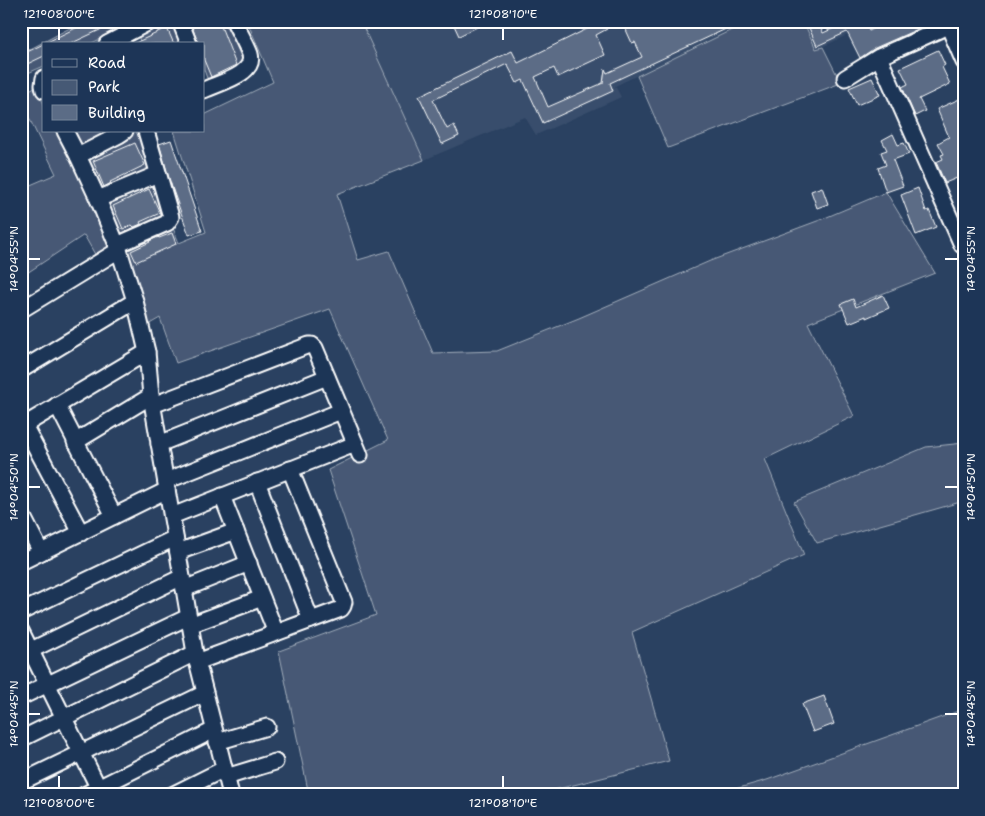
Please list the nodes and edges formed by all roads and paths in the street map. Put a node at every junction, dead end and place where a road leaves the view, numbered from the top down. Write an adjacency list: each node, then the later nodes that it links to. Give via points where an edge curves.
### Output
1 (151, 21): 5 (street)
2 (180, 21): 7 (street)
3 (234, 21): 11 (street, via 250,54 249,67 240,74)
4 (954, 23): 8 (street); 9 (street)
5 (132, 38): 6 (street)
6 (115, 42)
7 (188, 42)
8 (879, 57): 10 (street); 18 (street)
9 (964, 62)
10 (845, 78)
11 (205, 86)
12 (66, 132): 15 (street)
13 (146, 132): 16 (street)
14 (120, 133): 15 (street)
15 (78, 156): 17 (street)
16 (158, 174): 17 (street); 19 (street, via 170,219)
17 (98, 199): 19 (street)
18 (964, 245)
19 (118, 247): 20 (street); 21 (street)
20 (135, 301): 22 (street); 23 (street)
21 (21, 310)
22 (146, 352): 25 (street); 26 (street)
23 (21, 370)
24 (327, 378): 25 (street, via 315,348 309,345); 27 (street); 30 (street)
25 (152, 401): 29 (street); 30 (street)
26 (57, 405): 28 (street); 29 (street)
27 (342, 411): 31 (street, via 357,450); 33 (street)
28 (23, 426): 39 (street)
29 (76, 442): 36 (street)
30 (159, 444): 33 (street)
31 (290, 469): 32 (street); 47 (street, via 344,602 341,609)
32 (257, 482): 34 (street); 47 (street)
33 (166, 486): 36 (street); 37 (street)
34 (222, 496): 37 (street); 38 (street)
35 (21, 513): 41 (street)
36 (114, 516): 39 (street)
37 (172, 516): 40 (street)
38 (236, 531): 40 (street); 43 (street)
39 (81, 533): 41 (street)
40 (176, 545): 44 (street); 46 (street)
41 (41, 552): 42 (street)
42 (21, 562)
43 (249, 563): 44 (street); 45 (street)
44 (183, 583): 48 (street); 51 (street)
45 (262, 598): 48 (street); 50 (street)
46 (21, 612)
47 (311, 620): 50 (street)
48 (189, 621): 52 (street); 53 (street)
49 (21, 631): 51 (street)
50 (276, 633): 52 (street)
51 (26, 652): 53 (street)
52 (196, 657): 54 (street); 56 (street)
53 (48, 684): 55 (street); 56 (street)
54 (205, 692): 58 (street); 60 (street)
55 (21, 697)
56 (64, 718): 59 (street); 60 (street)
57 (267, 727): 58 (street)
58 (216, 736): 62 (street); 64 (street)
59 (21, 739)
60 (82, 753): 63 (street); 64 (street)
61 (274, 762): 62 (street)
62 (225, 773): 66 (street); 67 (street)
63 (21, 782)
64 (101, 791): 65 (street)
65 (84, 795)
66 (172, 795)
67 (231, 795)

